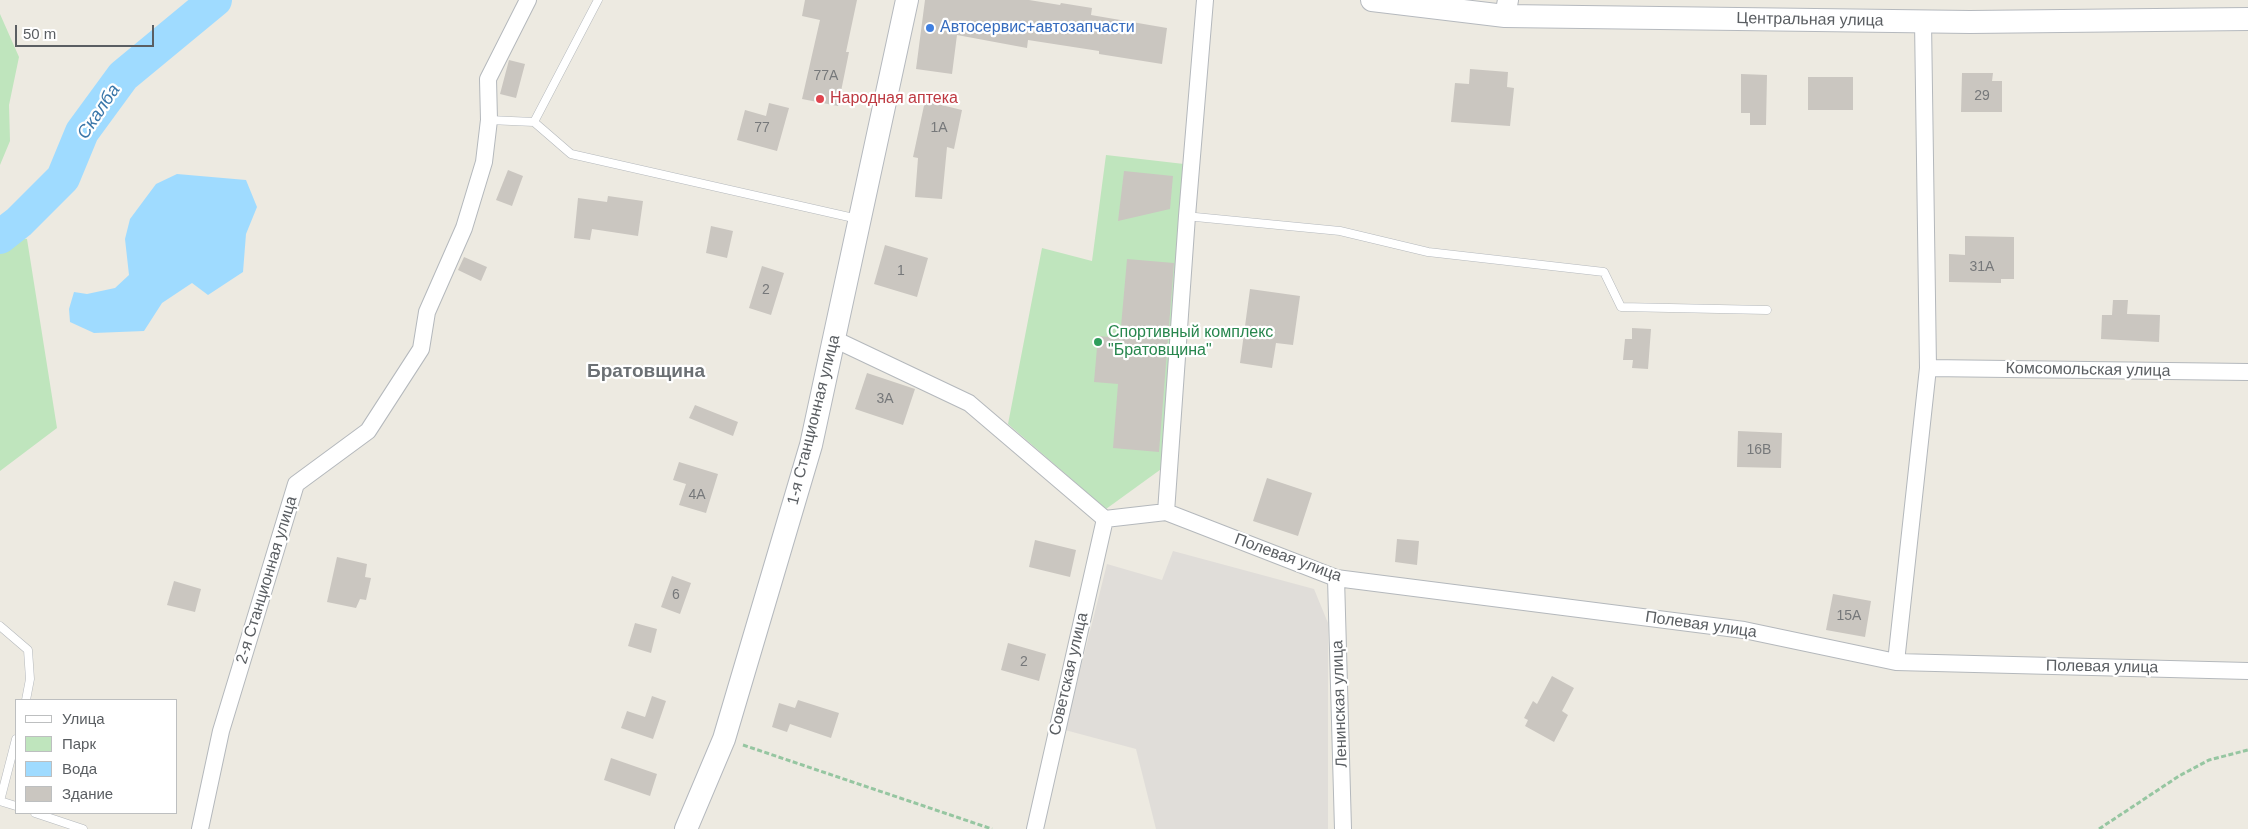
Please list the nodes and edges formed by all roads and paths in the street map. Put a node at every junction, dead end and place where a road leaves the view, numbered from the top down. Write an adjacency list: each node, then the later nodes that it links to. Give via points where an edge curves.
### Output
1 (528, 0): 9 (street, 2-я Станционная улица, via 488,79)
2 (598, 0): 10 (lane)
3 (907, 0): 12 (main road, 1-я Станционная улица)
4 (1205, 0): 11 (street)
5 (1372, 0): 6 (main road, Центральная улица)
6 (1506, 8): 8 (main road, Центральная улица)
7 (2248, 19): 8 (main road, Центральная улица)
8 (1923, 21): 15 (street)
9 (489, 120): 10 (lane); 31 (street, 2-я Станционная улица, via 484,162 464,228 427,312 421,349 368,430 296,484 222,731)
10 (534, 122): 12 (lane, via 571,154)
11 (1184, 216): 13 (lane, via 1340,231 1428,252 1604,272 1621,307); 17 (street)
12 (860, 220): 14 (main road, 1-я Станционная улица)
13 (1767, 310)
14 (834, 338): 18 (street, via 969,403); 24 (main road, 1-я Станционная улица, via 811,445)
15 (1928, 368): 16 (street, Комсомольская улица); 21 (street)
16 (2248, 372)
17 (1166, 512): 18 (street); 19 (street, Полевая улица)
18 (1105, 519): 34 (street, Советская улица)
19 (1336, 578): 21 (street, Полевая улица, via 1744,630); 35 (street, Ленинская улица)
20 (0, 626): 23 (lane, via 28,650 30,679)
21 (1896, 662): 22 (street, Полевая улица)
22 (2248, 671)
23 (26, 699)
24 (724, 739): 32 (main road, 1-я Станционная улица); 33 (path)
25 (15, 743): 27 (lane)
26 (2248, 750): 36 (path, via 2210,760 2179,776)
27 (0, 801): 28 (lane)
28 (15, 806)
29 (38, 814): 30 (lane)
30 (83, 829)
31 (200, 829)
32 (686, 829)
33 (992, 829)
34 (1034, 829)
35 (1343, 829)
36 (2099, 829)

